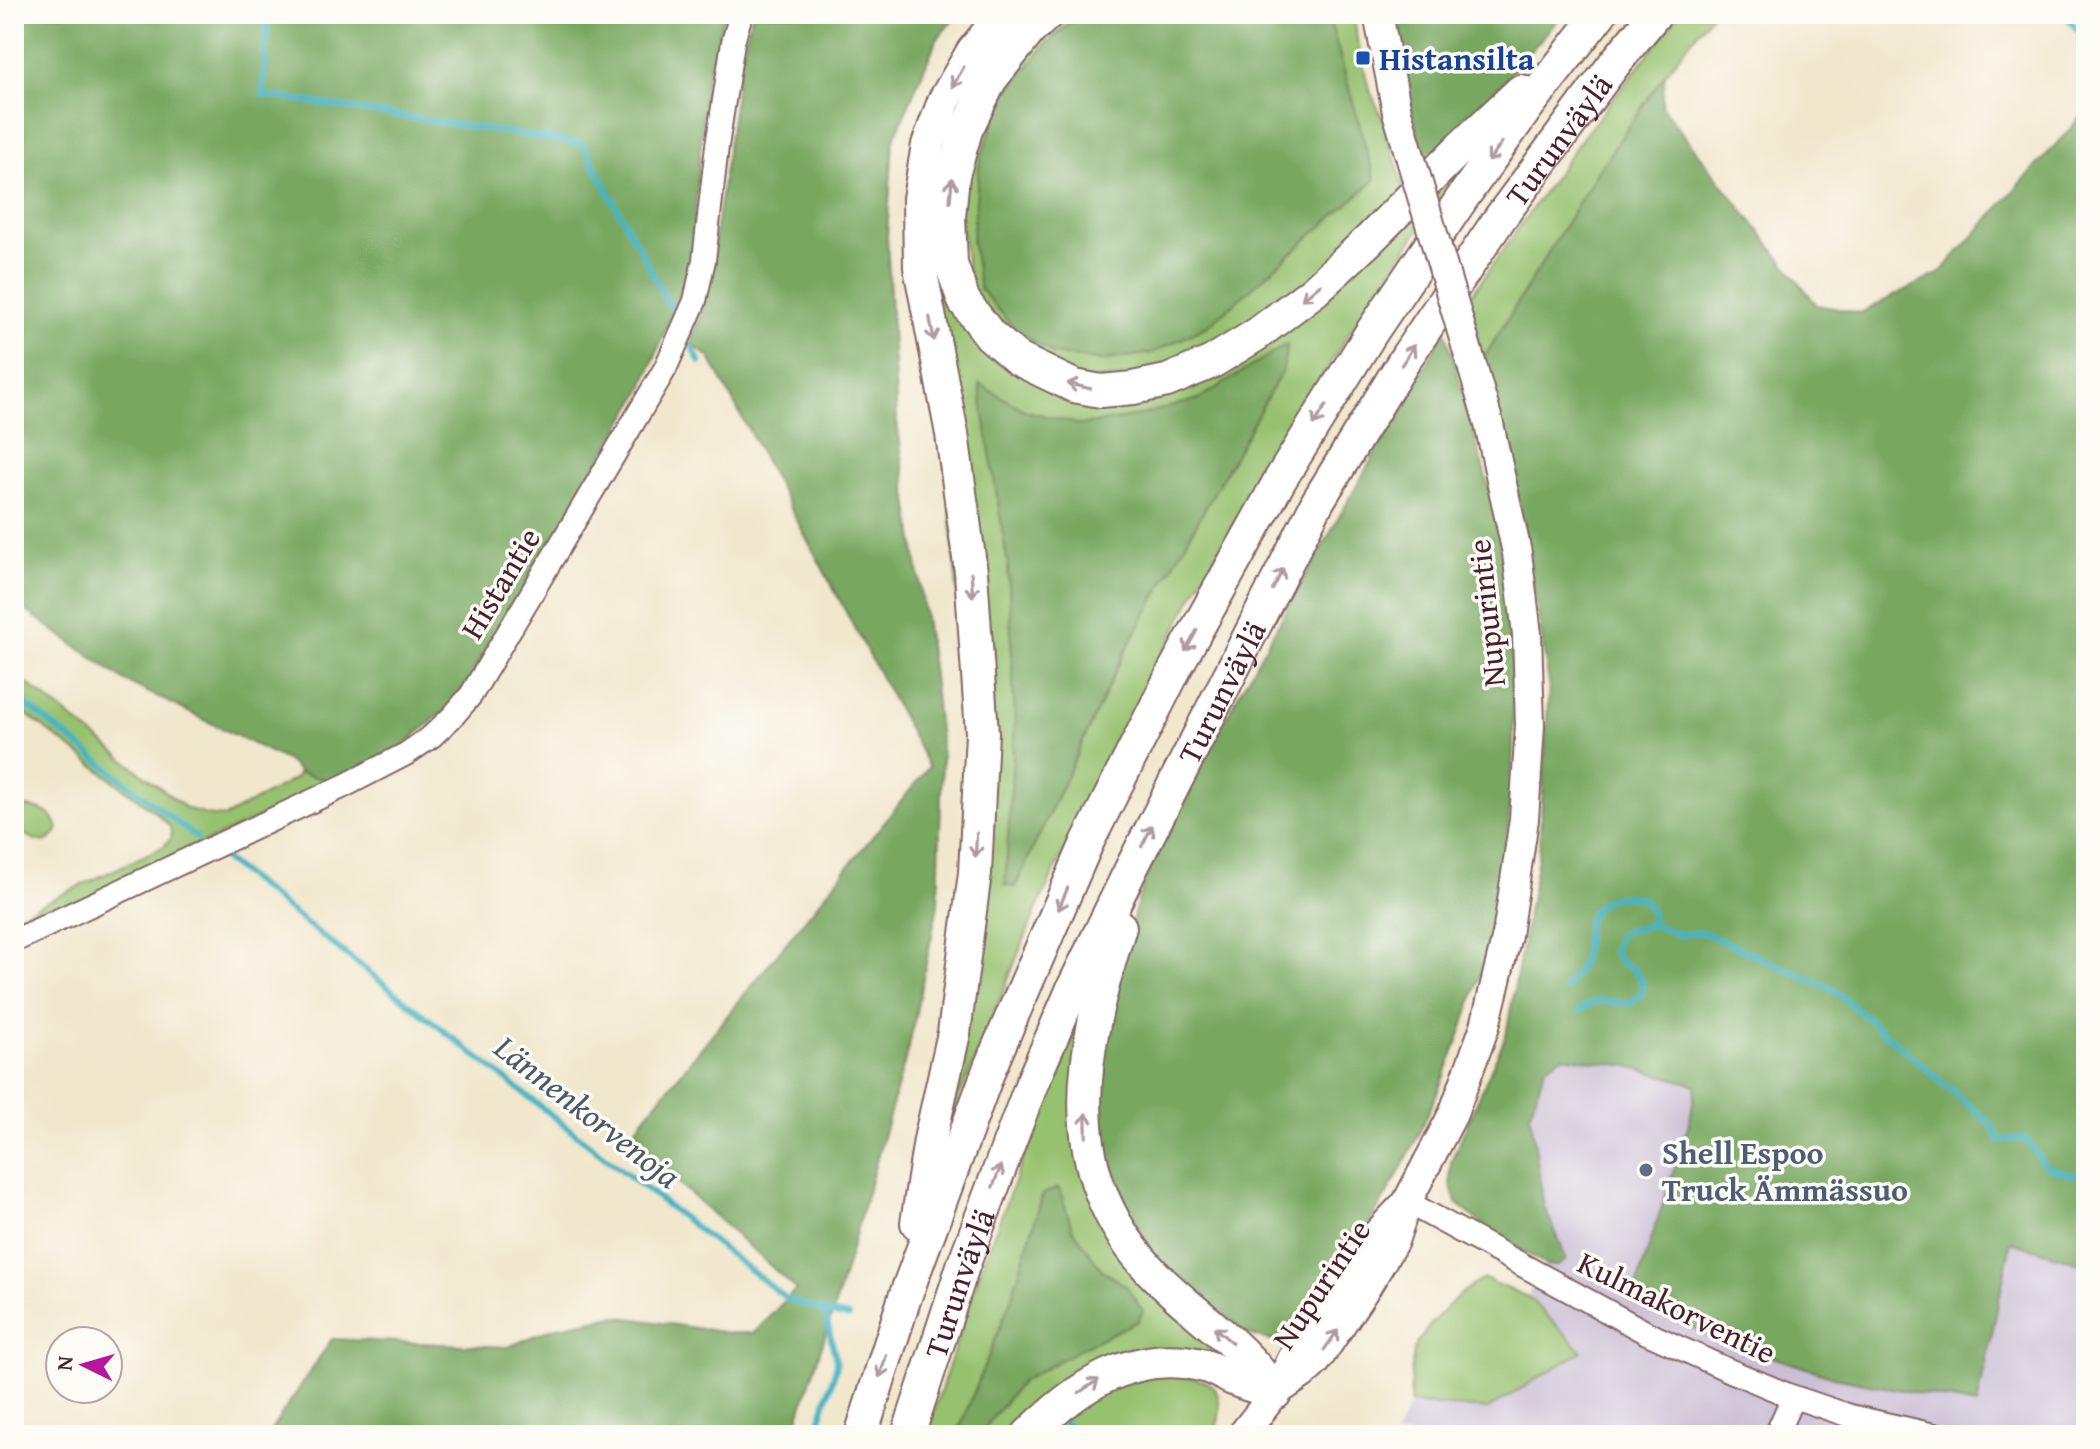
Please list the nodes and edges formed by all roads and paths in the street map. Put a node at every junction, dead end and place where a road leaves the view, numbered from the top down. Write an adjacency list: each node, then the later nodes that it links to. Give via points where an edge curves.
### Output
1 (741, 14): 8 (street, Histantie, via 695,301 665,369 471,695 406,754)
2 (1003, 14): 10 (highway, one-way to 10, via 973,51 944,101 928,145 919,199 920,267 952,434 971,572 982,733 975,873 954,1033 930,1140)
3 (1047, 14): 6 (highway, one-way to 3, via 1314,291 1256,335 1167,381 1101,391 1074,386 1018,359 990,335 964,301 951,264 953,175 966,130 991,79)
4 (1378, 14): 9 (main road, Nupurintie, bridge, via 1397,112 1489,424 1517,553 1530,725 1524,819 1507,935 1485,1026 1453,1114)
5 (1655, 14): 7 (highway, Turunväylä, one-way to 5, via 1318,501 1500,218)
6 (1597, 19): 10 (highway, Turunväylä, one-way to 10, via 1492,156 1371,333 1280,480 1176,667 1087,843 990,1067)
7 (1131, 869): 11 (highway, one-way to 7, via 1251,1360 1150,1270 1115,1224 1086,1144 1090,1038 1125,912); 14 (highway, Turunväylä, one-way to 7, via 963,1266 1032,1083)
8 (14, 941)
9 (1407, 1202): 11 (main road, Nupurintie, via 1394,1241 1339,1329 1316,1362); 12 (street, Kulmakorventie, via 1647,1333)
10 (905, 1297): 13 (highway, Turunväylä, one-way to 13)
11 (1275, 1393): 15 (highway, one-way to 11, via 1095,1381 1145,1362 1208,1366); 16 (main road, Nupurintie)
12 (1793, 1397): 17 (street); 18 (street, Kulmakorventie)
13 (861, 1435)
14 (908, 1435)
15 (1028, 1435)
16 (1242, 1435)
17 (1776, 1435)
18 (1934, 1435)

